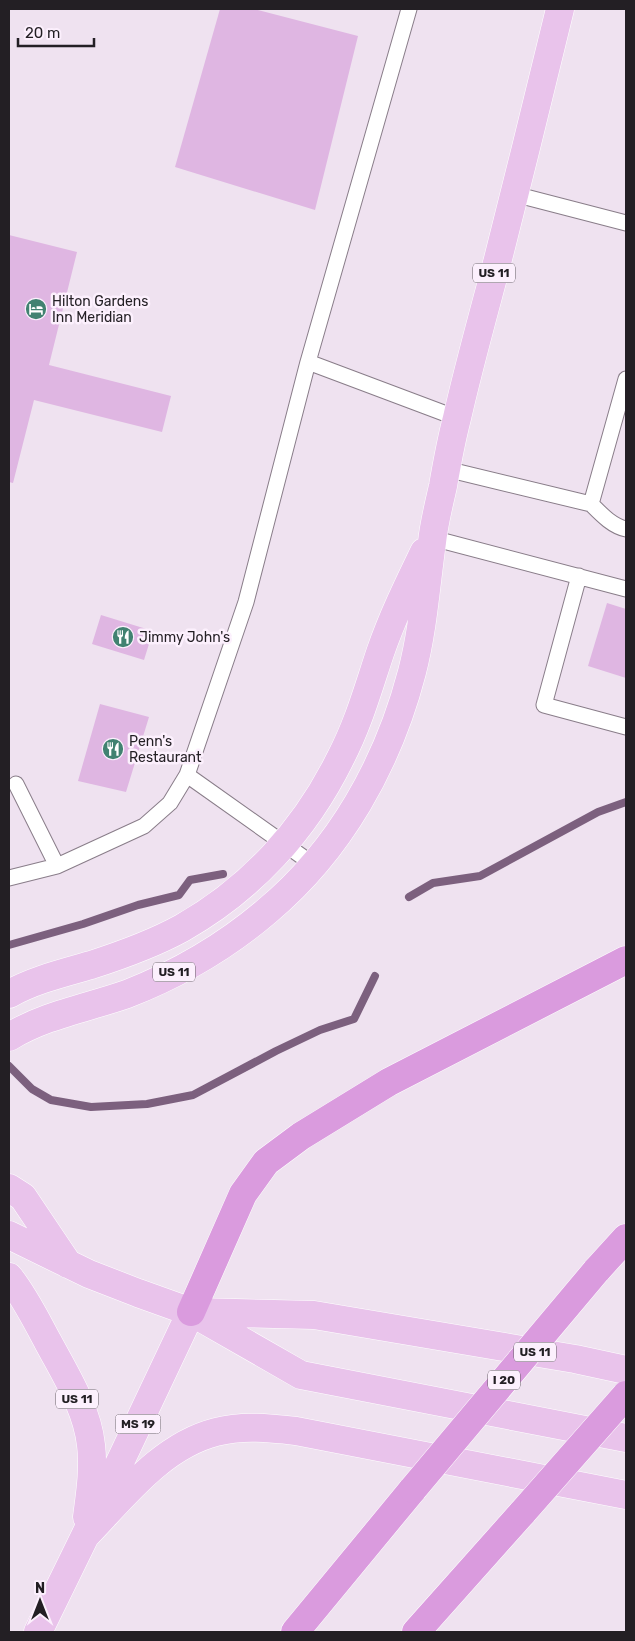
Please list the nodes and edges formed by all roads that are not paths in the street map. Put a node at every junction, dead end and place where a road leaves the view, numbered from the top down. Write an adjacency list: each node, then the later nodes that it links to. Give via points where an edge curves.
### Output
1 (409, 9): 5 (lane)
2 (560, 9): 3 (main road, US 11)
3 (514, 194): 4 (lane); 7 (main road, US 11)
4 (626, 223)
5 (308, 362): 7 (lane); 15 (lane, via 246,602)
6 (626, 379): 9 (lane)
7 (457, 418): 8 (main road, US 11)
8 (446, 469): 9 (lane); 11 (main road, US 11)
9 (591, 504): 10 (lane)
10 (626, 530)
11 (432, 538): 12 (lane); 17 (main road, US 11, via 403,594 380,651 362,710 341,758 318,800); 18 (main road, US 11, via 412,671 398,717 357,806)
12 (578, 576): 13 (lane); 14 (lane, via 544,705)
13 (626, 589)
14 (626, 727)
15 (188, 775): 17 (lane); 19 (lane, via 170,803 144,826)
16 (16, 784): 19 (lane)
17 (285, 844): 18 (lane); 22 (main road, US 11, via 222,902 182,928 140,948)
18 (314, 865): 23 (main road, US 11, via 266,913 205,956 128,993 53,1016 24,1027)
19 (57, 866): 20 (lane)
20 (9, 878)
21 (626, 960): 31 (highway, via 389,1082 301,1136 266,1162 243,1194)
22 (9, 994)
23 (9, 1037)
24 (9, 1188): 28 (main road, via 23,1197)
25 (9, 1235): 28 (main road)
26 (626, 1238): 38 (highway, I 20, bridge)
27 (9, 1263): 30 (main road)
28 (69, 1265): 30 (main road, US 11)
29 (9, 1277): 36 (main road, US 11, via 22,1292 86,1420 91,1445)
30 (102, 1279): 31 (main road, US 11)
31 (191, 1312): 32 (main road, US 11, via 314,1315); 34 (main road, via 301,1375); 36 (main road, MS 19)
32 (626, 1370)
33 (626, 1395): 39 (highway, bridge)
34 (626, 1438)
35 (626, 1495): 36 (main road, via 296,1431 237,1428 196,1439 152,1467)
36 (86, 1536): 37 (main road, US 11)
37 (38, 1632)
38 (295, 1632)
39 (416, 1632)

